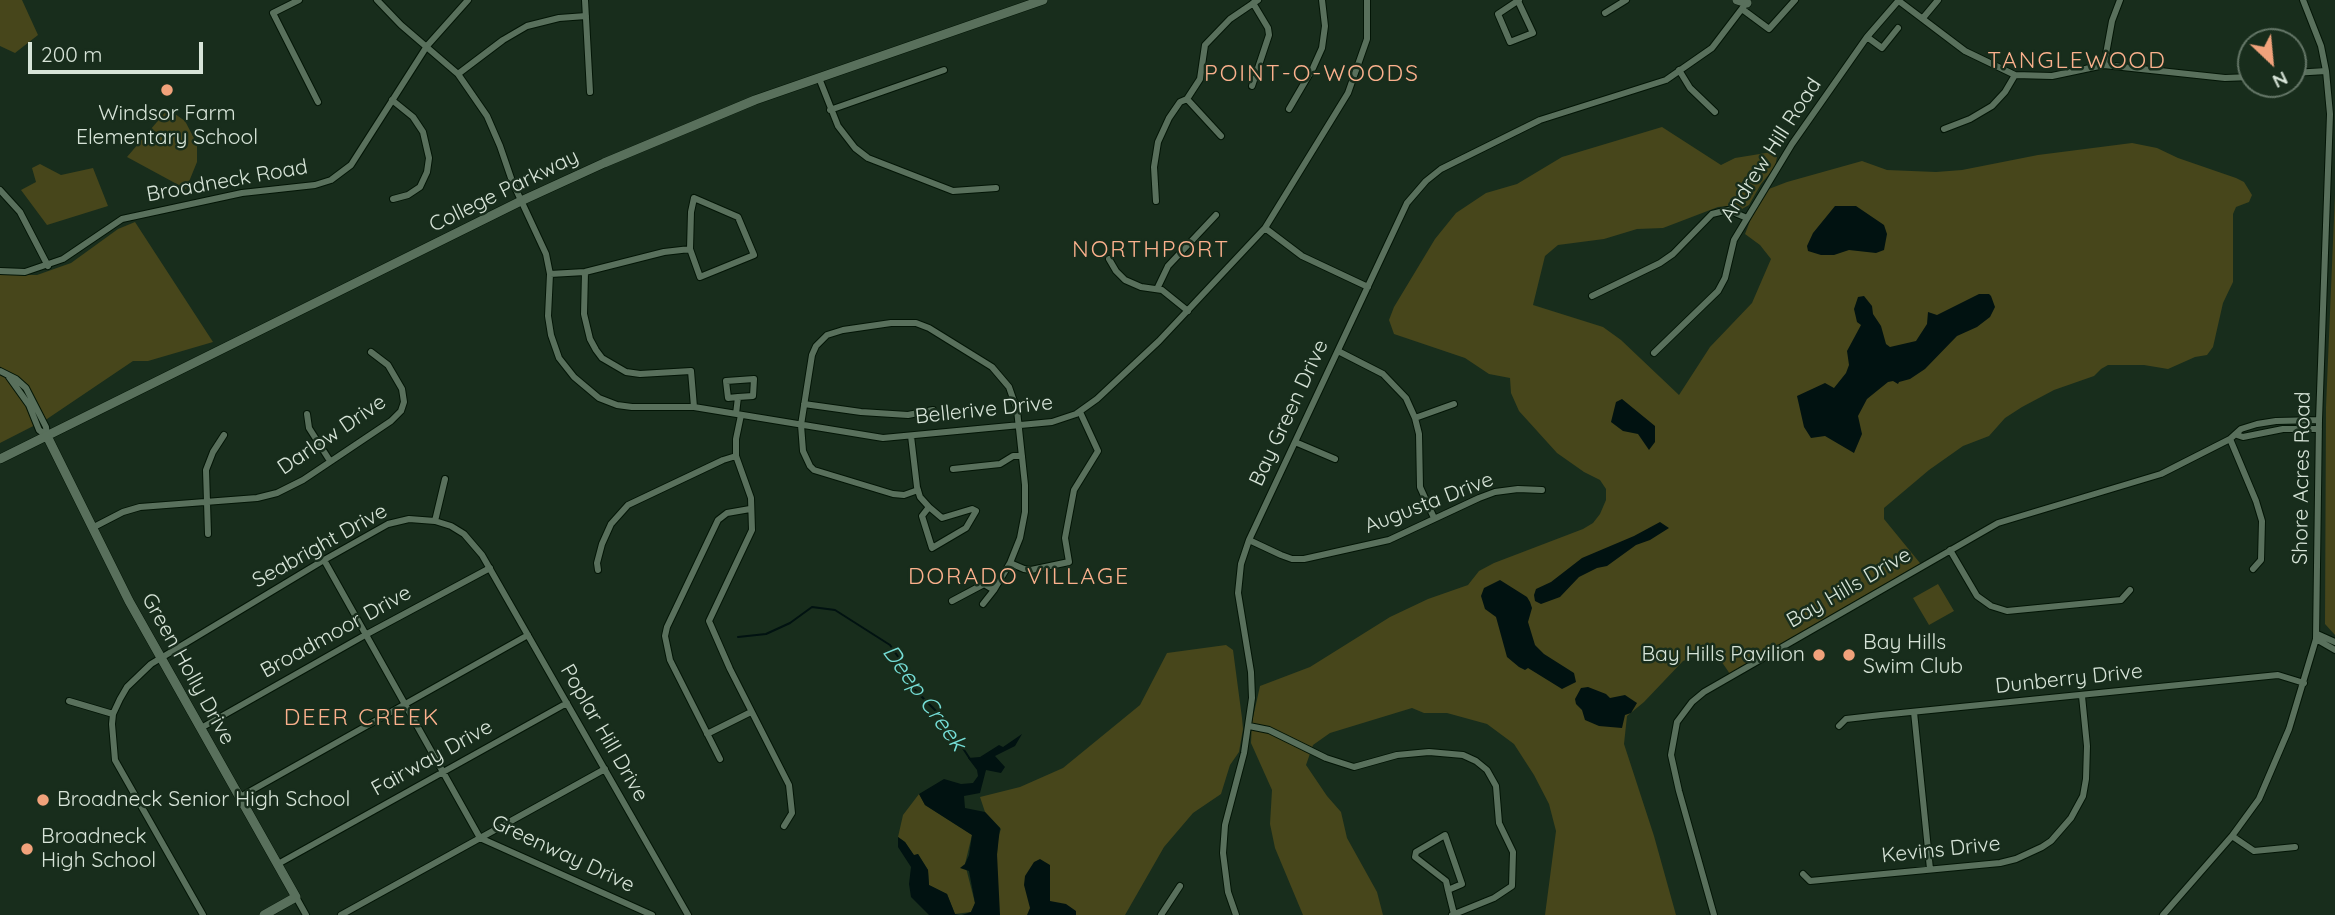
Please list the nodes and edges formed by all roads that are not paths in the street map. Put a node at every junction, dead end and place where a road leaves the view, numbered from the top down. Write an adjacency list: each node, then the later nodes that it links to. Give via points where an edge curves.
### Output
1 (299, 0): 37 (street, via 273,13)
2 (377, 0): 23 (street, Bellerive Drive)
3 (468, 0): 23 (street, Broadneck Road)
4 (585, 0): 19 (street)
5 (1043, 0): 32 (main road, College Parkway)
6 (1322, 0): 38 (street, via 1325,26 1321,48)
7 (1367, 0): 50 (street, Bellerive Drive, via 1367,39 1349,93)
8 (1518, 0): 8 (street, via 1498,13 1510,42 1533,33)
9 (1626, 0): 18 (street)
10 (1737, 0): 17 (main road)
11 (1794, 0): 17 (street, via 1769,29)
12 (1899, 0): 20 (street); 22 (street, Andrew Hill Road)
13 (1938, 0): 20 (street)
14 (2120, 0): 24 (street)
15 (2302, 0): 27 (street, Shore Acres Road)
16 (1255, 1): 33 (street, via 1269,35); 35 (street, via 1205,44 1200,79)
17 (1746, 3): 26 (street, Bay Green Drive, via 1712,48)
18 (1605, 13)
19 (586, 16): 29 (street, via 527,26); 34 (street)
20 (1923, 18): 30 (street, via 1965,51)
21 (1898, 28): 22 (street, via 1882,48)
22 (1867, 37): 49 (street, Andrew Hill Road)
23 (427, 46): 29 (street, Bellerive Drive); 36 (street, Broadneck Road)
24 (2104, 65): 30 (street, via 2052,76); 31 (street)
25 (944, 70): 39 (street)
26 (1679, 70): 40 (street); 57 (street, Bay Green Drive, via 1540,120 1441,169 1407,203)
27 (2326, 71): 28 (street); 74 (street, Shore Acres Road, via 2330,114)
28 (2307, 73)
29 (458, 74): 46 (street, Bellerive Drive, via 487,116)
30 (2015, 75): 41 (street, via 1993,106)
31 (2237, 77)
32 (819, 78): 39 (street); 46 (main road, College Parkway, via 677,132)
33 (1252, 86)
34 (590, 92)
35 (1187, 99): 42 (street); 47 (street, via 1169,118 1158,142)
36 (392, 100): 45 (street, via 423,132 429,158 420,187); 53 (street, Broadneck Road, via 351,165 331,180 242,193 122,219)
37 (318, 102)
38 (1289, 109)
39 (830, 110): 43 (street, via 846,138 868,158 953,191)
40 (1715, 112)
41 (1944, 129)
42 (1221, 136)
43 (996, 188)
44 (0, 190): 53 (street, via 20,212)
45 (393, 199)
46 (521, 201): 56 (street, Bellerive Drive, via 546,254); 79 (main road, College Parkway)
47 (1156, 201)
48 (1216, 215): 58 (street, via 1168,266)
49 (1747, 218): 59 (street, via 1728,211 1712,214 1660,263); 63 (street, Andrew Hill Road, via 1734,240 1717,291)
50 (1265, 228): 57 (street, via 1302,256); 60 (street, Bellerive Drive)
51 (690, 248): 51 (street, via 700,277 754,255 738,217 694,198); 55 (street)
52 (1109, 259): 58 (street, via 1125,280)
53 (48, 266): 54 (street, Broadneck Road, via 25,272)
54 (0, 271)
55 (585, 272): 56 (street); 68 (street, via 584,314 596,350 626,372 691,371)
56 (550, 274): 68 (street, Bellerive Drive, via 551,335 559,358 574,377 599,398 617,405)
57 (1368, 287): 61 (street, Bay Green Drive)
58 (1157, 289): 60 (street)
59 (1592, 296)
60 (1188, 310): 70 (street, Bellerive Drive)
61 (1338, 351): 73 (street, via 1391,380); 82 (street, Bay Green Drive)
62 (370, 352): 87 (street, Darlow Drive, via 390,369 404,395 403,407 391,421)
63 (1654, 353)
64 (0, 371): 79 (street, via 8,375)
65 (738, 397): 65 (street, via 753,396 754,379 726,381 728,398); 72 (street)
66 (804, 404): 69 (street, via 908,415); 75 (street); 76 (street, via 812,355 827,335 879,324 916,323 998,373 1013,395)
67 (1454, 404): 73 (street)
68 (694, 407): 72 (street, Bellerive Drive)
69 (933, 410)
70 (1080, 412): 76 (street, Bellerive Drive, via 1066,419); 102 (street, via 1098,451 1074,490 1065,538 1069,562 1031,570)
71 (307, 414): 87 (street, via 309,428)
72 (739, 415): 75 (street, Bellerive Drive); 83 (street)
73 (1415, 418): 95 (street, via 1420,487)
74 (2319, 420): 77 (street, Shore Acres Road); 81 (street, Bay Hills Drive, via 2257,424 2241,429)
75 (801, 425): 80 (street, Bellerive Drive, via 876,437); 90 (street, via 803,451 814,470 893,494)
76 (1019, 425): 80 (street, Bellerive Drive); 84 (street)
77 (2319, 429): 81 (street, Bay Hills Drive); 112 (street, Shore Acres Road)
78 (224, 435): 92 (street, via 208,461)
79 (47, 436): 85 (main road, College Parkway); 97 (main road, Green Holly Drive)
80 (911, 436): 90 (street)
81 (2234, 437): 100 (street, Bay Hills Drive, via 2161,474 1998,523); 104 (street, via 2262,521 2261,560)
82 (1295, 442): 86 (street); 99 (street, Bay Green Drive)
83 (736, 456): 94 (street, via 751,499); 105 (street, via 628,505 611,524)
84 (1022, 456): 88 (street, via 1000,464); 102 (street, via 1025,512)
85 (0, 459)
86 (1335, 459)
87 (330, 461): 92 (street, Darlow Drive, via 272,495)
88 (953, 469)
89 (445, 479): 96 (street)
90 (918, 490): 93 (street)
91 (1542, 490): 95 (street, Augusta Drive, via 1495,492)
92 (207, 502): 97 (street, Darlow Drive, via 140,507); 98 (street)
93 (929, 507): 93 (street, via 922,516 932,548 966,528 976,511 942,517)
94 (750, 509): 121 (street, via 752,530 709,621); 127 (street, via 727,513 718,520 665,636 670,660)
95 (1434, 518): 99 (street, Augusta Drive, via 1377,544 1304,559 1292,559)
96 (435, 521): 101 (street, Seabright Drive, via 409,519 388,524); 103 (street, Seabright Drive, via 464,534)
97 (92, 528): 115 (main road, Green Holly Drive)
98 (208, 534)
99 (1249, 540): 124 (street, Bay Green Drive, via 1238,584 1251,672)
100 (1950, 550): 107 (street, via 1977,596 1991,607 2007,611 2121,600); 151 (street, Bay Hills Drive, via 1704,692 1677,722 1673,767)
101 (324, 560): 110 (street, Greenway Drive); 115 (street, Seabright Drive)
102 (1010, 563): 106 (street)
103 (490, 568): 110 (street, Broadmoor Drive); 111 (street, Poplar Hill Drive)
104 (2253, 569)
105 (598, 570)
106 (995, 590): 108 (street, via 984,584); 109 (street)
107 (2130, 590)
108 (952, 601)
109 (983, 604)
110 (367, 634): 120 (street, Greenway Drive); 126 (street, Broadmoor Drive)
111 (528, 635): 119 (street, Poplar Hill Drive); 120 (street)
112 (2316, 636): 113 (street); 114 (street); 116 (street, Shore Acres Road)
113 (2335, 642)
114 (2335, 650)
115 (162, 659): 123 (street, Seabright Drive, via 127,687); 126 (main road, Green Holly Drive)
116 (2304, 683): 117 (street, Dunberry Drive, via 2278,675); 133 (street, Shore Acres Road, via 2270,778)
117 (2081, 696): 122 (street, Dunberry Drive); 137 (street, Kevins Drive, via 2087,779 2079,804 2061,831 2042,847 2016,859)
118 (69, 701): 123 (street)
119 (567, 702): 129 (street, Poplar Hill Drive); 130 (street, Fairway Drive)
120 (406, 703): 130 (street, Greenway Drive); 131 (street)
121 (751, 712): 127 (street); 132 (street, via 789,785 792,813)
122 (1914, 712): 125 (street, Dunberry Drive, via 1846,719); 137 (street)
123 (113, 714): 143 (street, via 113,751 121,774)
124 (1249, 726): 142 (street, via 1269,730 1354,768 1397,755 1429,752 1463,755 1488,770 1496,786 1499,823 1513,852 1512,886); 150 (street, Bay Green Drive, via 1223,838 1226,880)
125 (1839, 726)
126 (201, 729): 131 (main road, Green Holly Drive)
127 (707, 734): 128 (street)
128 (720, 759)
129 (605, 769): 134 (street); 148 (street, Poplar Hill Drive)
130 (443, 771): 134 (street, Greenway Drive); 136 (street, Fairway Drive)
131 (240, 797): 136 (main road, Green Holly Drive)
132 (784, 827)
133 (2232, 836): 135 (street, via 2254,851); 152 (street, Shore Acres Road)
134 (480, 838): 146 (street); 147 (street, Greenway Drive)
135 (2295, 847)
136 (278, 863): 141 (main road, Green Holly Drive)
137 (1930, 869): 138 (street, Kevins Drive, via 1810,881)
138 (1803, 874)
139 (1180, 886): 149 (street)
140 (1448, 890): 140 (street, via 1446,881 1416,857 1416,852 1445,835 1462,884); 142 (street)
141 (296, 897): 144 (main road); 145 (street, Green Holly Drive)
142 (1453, 914)
143 (202, 915)
144 (264, 915)
145 (306, 915)
146 (341, 915)
147 (652, 915)
148 (688, 915)
149 (1161, 915)
150 (1237, 915)
151 (1714, 915)
152 (2163, 915)

